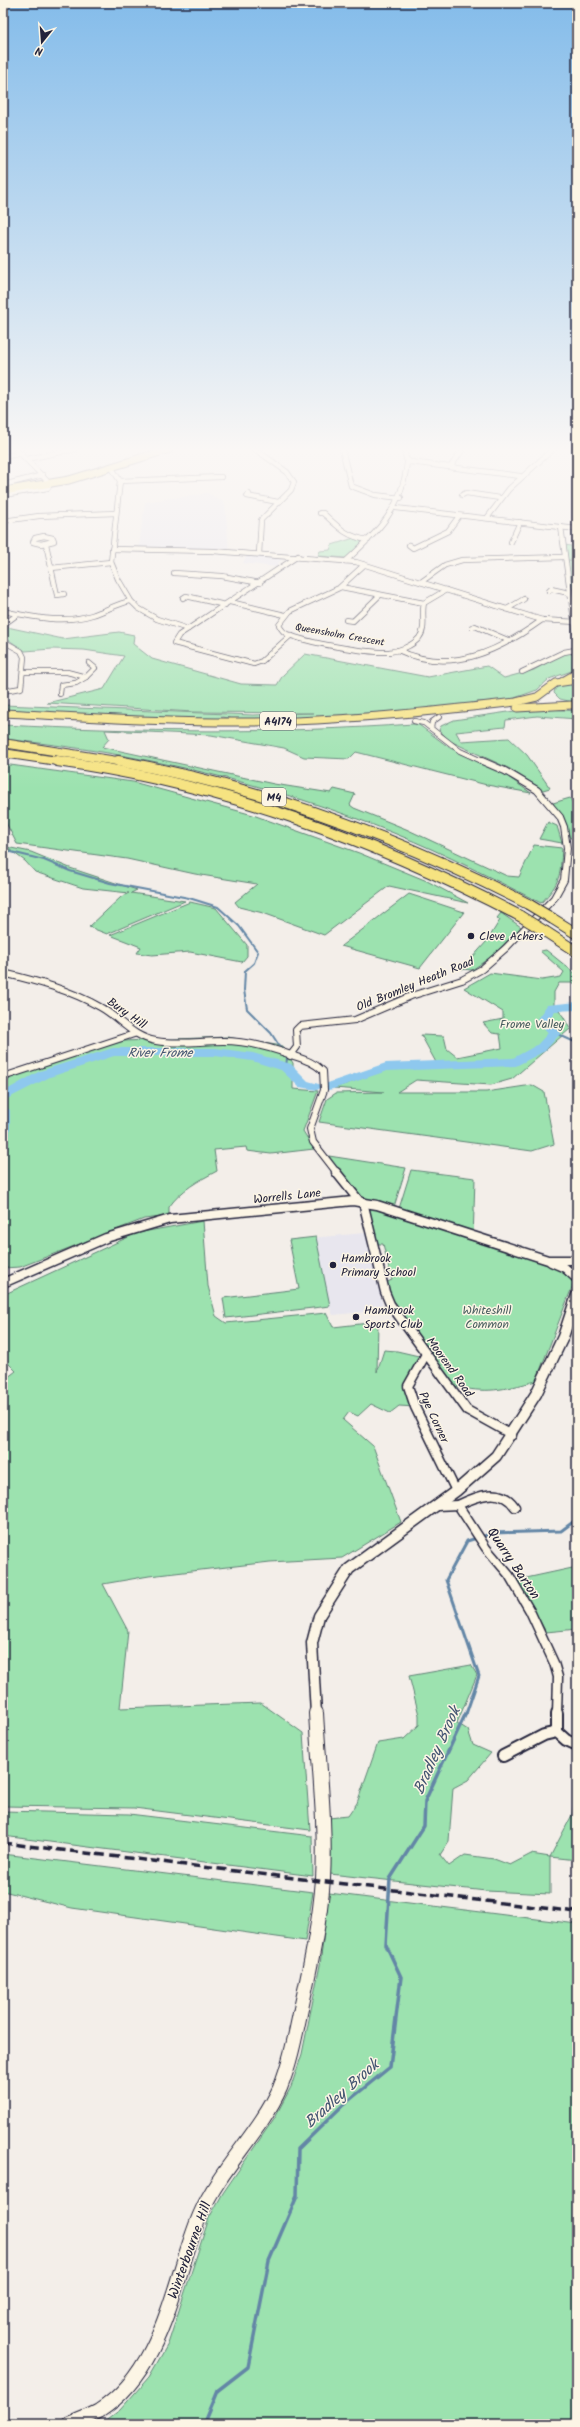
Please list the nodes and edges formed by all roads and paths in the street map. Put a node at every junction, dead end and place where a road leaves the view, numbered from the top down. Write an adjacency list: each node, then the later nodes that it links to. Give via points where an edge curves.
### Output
1 (50, 562): 9 (street)
2 (108, 562): 9 (street)
3 (111, 562): 21 (street)
4 (289, 562): 12 (street)
5 (354, 562): 8 (street)
6 (454, 562): 11 (street, via 445,565)
7 (565, 562): 16 (street)
8 (364, 564): 11 (street); 13 (street, Queensholm Crescent)
9 (51, 568): 17 (street, via 54,595)
10 (174, 573): 12 (street, via 230,577)
11 (421, 582): 14 (street)
12 (260, 583): 22 (street)
13 (341, 587): 18 (street); 28 (street, Queensholm Crescent, via 298,606)
14 (446, 590): 23 (street); 25 (street)
15 (549, 591): 16 (street, via 551,589)
16 (569, 593): 32 (street)
17 (64, 594)
18 (380, 595): 23 (street); 31 (street)
19 (187, 596): 24 (street)
20 (524, 599): 25 (street)
21 (130, 601): 27 (street, via 118,603 94,615 68,620); 36 (street, via 143,613)
22 (230, 602): 24 (street); 28 (street)
23 (424, 603): 42 (street, Queensholm Crescent, via 425,619 422,633 414,643)
24 (224, 605): 36 (street)
25 (507, 609): 30 (street)
26 (3, 611): 27 (street)
27 (18, 614): 34 (street)
28 (285, 615): 37 (street, Queensholm Crescent, via 279,625 281,630)
29 (346, 620): 31 (street)
30 (542, 620): 32 (street); 39 (street)
31 (353, 621): 33 (street)
32 (576, 622): 40 (street)
33 (362, 623)
34 (3, 625)
35 (481, 625): 39 (street, via 473,626)
36 (188, 629): 37 (street, via 176,638 174,643 249,664 262,661)
37 (291, 635): 42 (street, Queensholm Crescent, via 373,651)
38 (3, 641): 44 (street, via 21,651 24,657 21,664)
39 (510, 641): 42 (street, via 492,650 456,658 417,657)
40 (577, 642)
41 (577, 647): 45 (street)
42 (398, 650)
43 (88, 663): 47 (street, via 95,668)
44 (23, 672): 47 (street, via 68,672); 50 (street, via 21,688)
45 (522, 672)
46 (577, 673): 49 (main road)
47 (86, 677): 51 (street, via 76,683 61,685)
48 (577, 680): 49 (main road, A4174)
49 (563, 681): 52 (main road, A4174)
50 (3, 691)
51 (60, 694)
52 (551, 694): 53 (main road, A4174); 54 (main road, A4174, via 516,702 440,712 331,720 197,722)
53 (575, 706): 56 (main road, A4174, via 539,706)
54 (3, 714)
55 (3, 718): 57 (main road, A4174, via 255,728 328,727)
56 (439, 718): 57 (main road, A4174); 58 (street, via 432,722)
57 (414, 721): 58 (street, Old Bromley Heath Road)
58 (431, 728): 65 (street, Old Bromley Heath Road, via 439,737 460,751 525,781 547,801 560,817 564,827 567,848 564,880 554,898 482,969 462,980 411,996 355,1020 300,1026 296,1030)
59 (3, 743): 61 (highway, M4, bridge, via 147,765 257,792 329,815 418,849 479,877)
60 (3, 753): 62 (highway, M4, bridge, via 142,775 251,802 346,834 406,858 465,886 520,916)
61 (577, 934)
62 (577, 952)
63 (3, 973): 64 (street, Bury Hill, via 31,978 100,1007 119,1019)
64 (134, 1034): 66 (street, Bury Hill, via 169,1043 224,1041); 68 (street)
65 (297, 1048): 66 (street); 67 (street)
66 (290, 1056): 67 (street, Moorend Road)
67 (306, 1060): 69 (street, Moorend Road, via 317,1064 323,1071 324,1090 310,1129 313,1142)
68 (3, 1077)
69 (361, 1202): 70 (street, Worrells Lane); 73 (street, Worrells Lane, via 327,1203 163,1221 130,1229); 75 (street, Moorend Road, via 390,1304)
70 (548, 1260): 71 (street, Worrells Lane); 72 (street, via 565,1268)
71 (577, 1260)
72 (577, 1279)
73 (3, 1283)
74 (577, 1295): 76 (main road, Winterbourne Hill, via 563,1337 536,1394)
75 (426, 1354): 76 (street, Moorend Road, via 467,1410); 77 (street, Pye Corner, via 408,1386 414,1407)
76 (512, 1435): 77 (main road, Winterbourne Hill, via 496,1456)
77 (456, 1490): 79 (main road, Winterbourne Hill)
78 (458, 1505): 79 (street); 80 (street, via 469,1500 499,1495 507,1497); 81 (street, Quarry Barton, via 486,1548 508,1575 530,1611 554,1662 558,1677)
79 (436, 1506): 84 (main road, Winterbourne Hill, via 366,1554 349,1569 332,1593 314,1630 312,1670 323,1864 320,1906 292,2052 281,2085 265,2113 212,2188 191,2239 157,2340 140,2370 114,2401 86,2419)
80 (515, 1507)
81 (558, 1732): 82 (street, via 566,1740); 83 (street)
82 (577, 1745)
83 (503, 1756)
84 (70, 2424)

